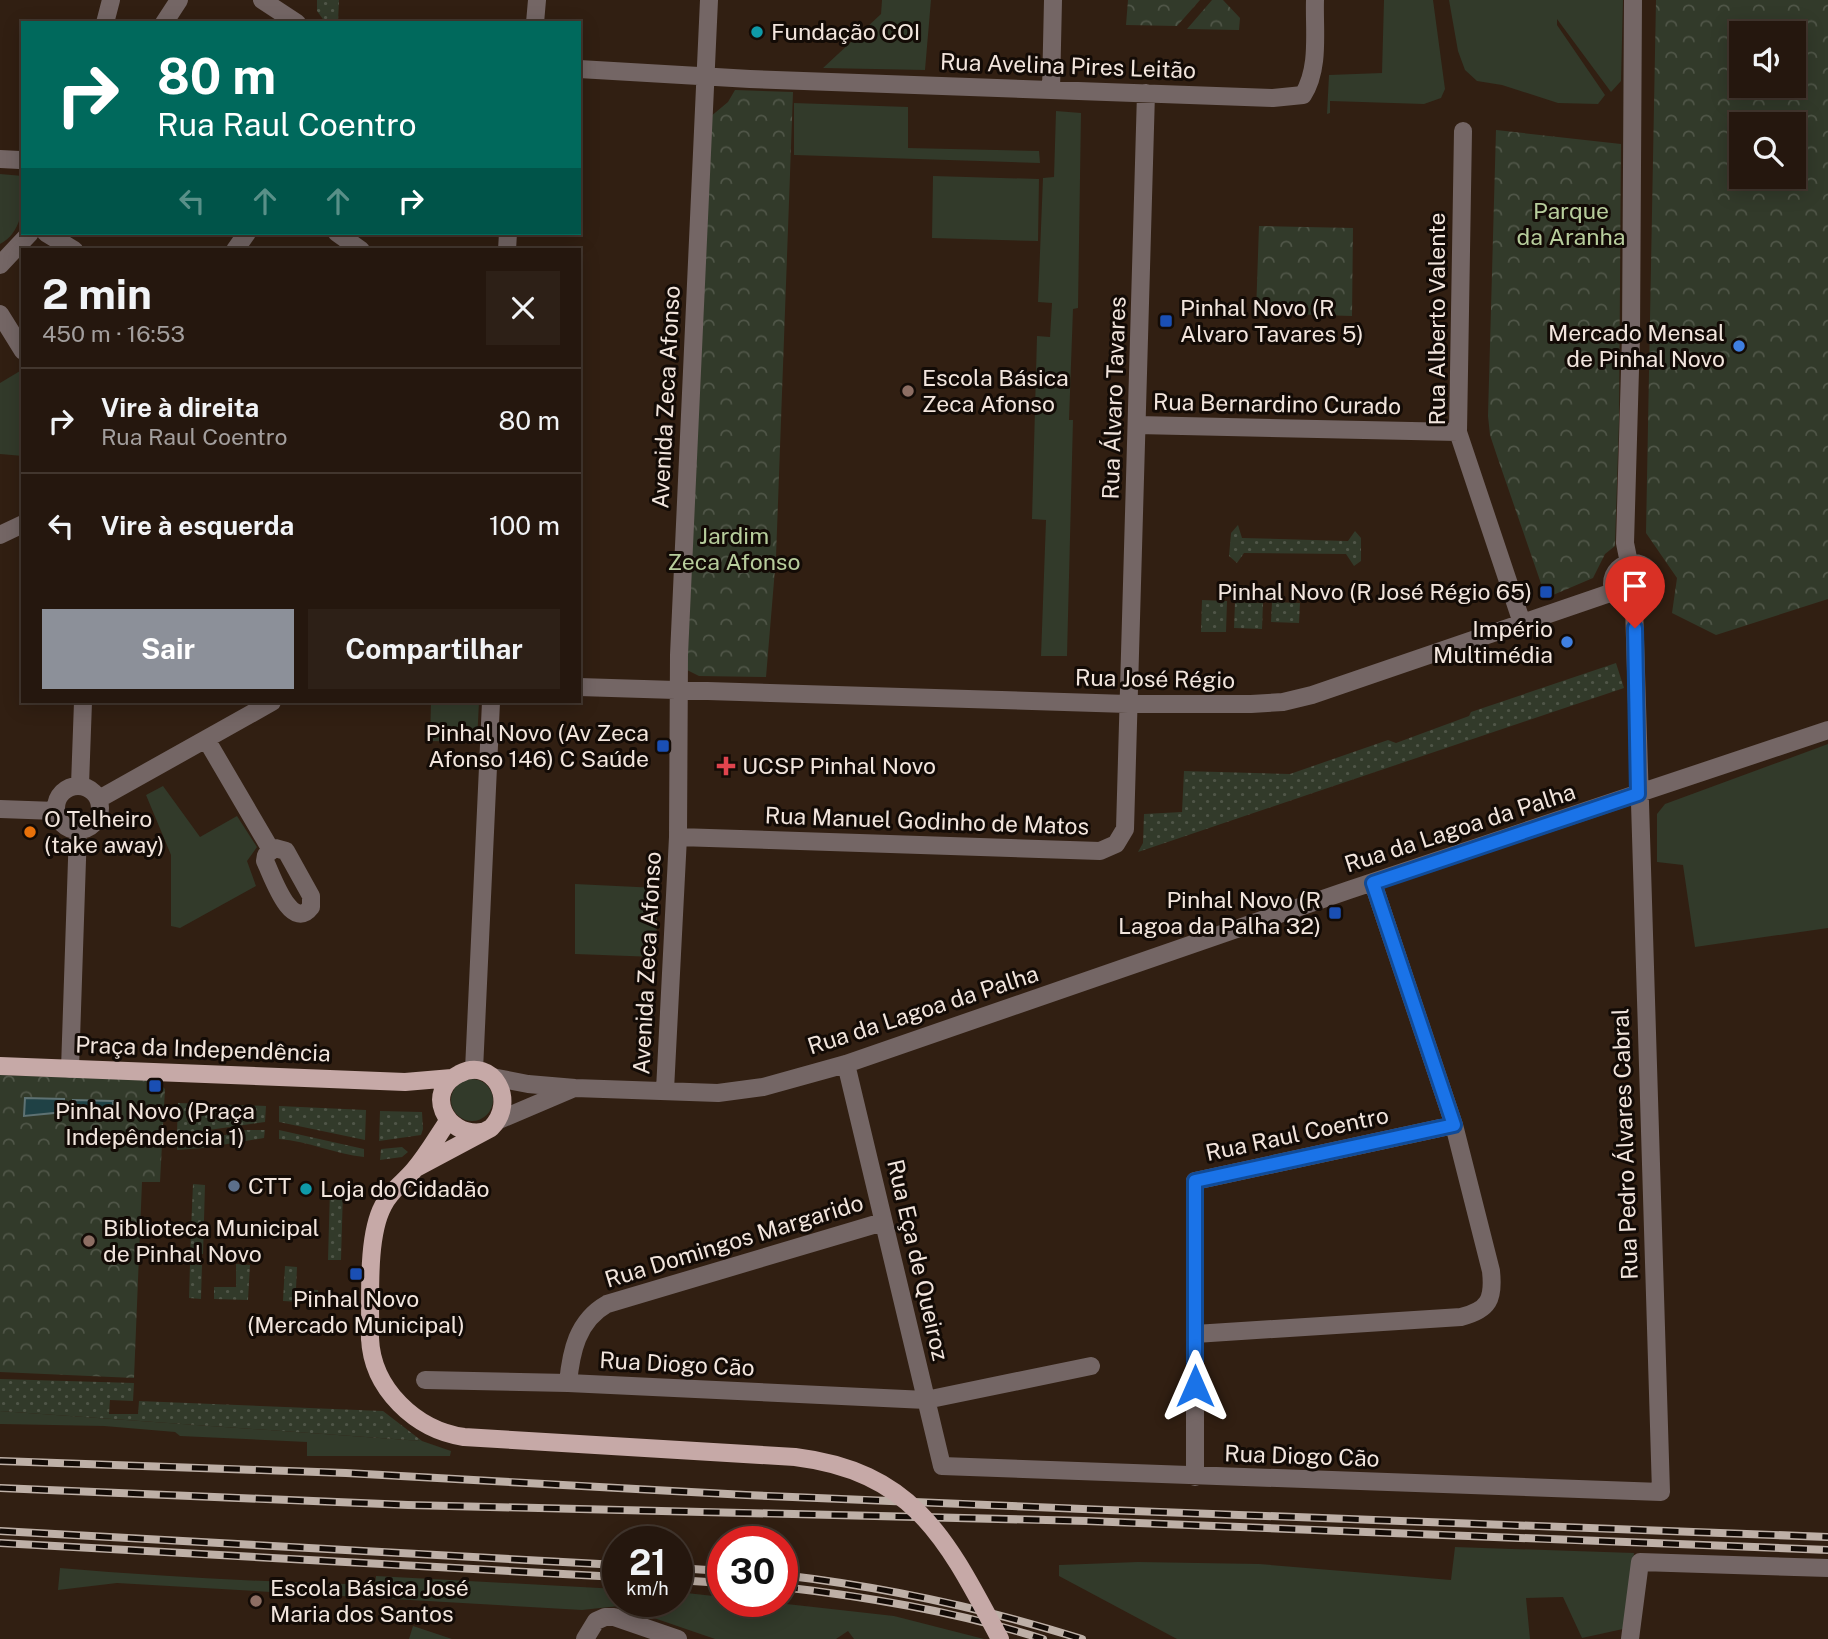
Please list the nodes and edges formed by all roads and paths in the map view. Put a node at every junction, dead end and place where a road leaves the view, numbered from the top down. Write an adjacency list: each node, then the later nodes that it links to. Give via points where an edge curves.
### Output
1 (111, 0): 9 (street)
2 (179, 0): 10 (street)
3 (262, 0): 11 (street)
4 (537, 0): 12 (street)
5 (709, 0): 14 (street, Avenida Zeca Afonso)
6 (1053, 0): 15 (street)
7 (1315, 0): 16 (street, Rua Avelina Pires Leitão, via 1313,68 1303,95)
8 (1633, 0): 32 (street, via 1625,543)
9 (106, 21)
10 (165, 21)
11 (294, 21)
12 (535, 21)
13 (581, 69): 14 (street, Rua Avelina Pires Leitão)
14 (705, 77): 15 (street, Rua Avelina Pires Leitão); 37 (street, Avenida Zeca Afonso)
15 (1051, 90): 16 (street, Rua Avelina Pires Leitão)
16 (1146, 93): 28 (street, Rua Álvaro Tavares)
17 (1463, 131): 29 (street, Rua Alberto Valente)
18 (0, 159): 19 (street)
19 (20, 160)
20 (28, 235): 25 (street)
21 (50, 235): 23 (street)
22 (340, 235): 24 (street)
23 (71, 248)
24 (358, 248)
25 (3, 259)
26 (0, 314): 27 (street)
27 (21, 348)
28 (1137, 425): 29 (street, Rua Bernardino Curado); 41 (street, Rua Álvaro Tavares)
29 (1458, 432): 35 (street, Rua Alberto Valente)
30 (21, 525): 31 (street)
31 (0, 535)
32 (1629, 563): 33 (street, via 1617,571); 34 (street, via 1643,566 1654,582 1647,601)
33 (1613, 592): 34 (street, via 1621,602); 35 (street, Rua José Régio)
34 (1634, 606): 45 (street, Rua Pedro Álvares Cabral)
35 (1522, 623): 41 (street, Rua José Régio, via 1283,702)
36 (581, 687): 37 (street, Rua José Régio)
37 (678, 690): 41 (street, Rua José Régio); 50 (street, Avenida Zeca Afonso)
38 (83, 703): 44 (street)
39 (270, 703): 43 (street)
40 (491, 703): 56 (street)
41 (1128, 704): 50 (street, Rua Manuel Godinho de Matos, via 1125,829 1116,844 1100,851)
42 (1828, 730): 45 (street, Rua da Lagoa da Palha)
43 (206, 739): 46 (street); 51 (street)
44 (80, 785): 46 (street); 48 (street, via 65,789)
45 (1638, 794): 52 (street, Rua da Lagoa da Palha); 76 (street, Rua Pedro Álvares Cabral)
46 (99, 799): 49 (street, via 97,820)
47 (0, 809): 48 (street)
48 (56, 811): 49 (street, via 63,824)
49 (78, 830): 55 (street)
50 (678, 838): 61 (street, Avenida Zeca Afonso)
51 (271, 850)
52 (1373, 883): 53 (street, Rua da Lagoa da Palha); 65 (street)
53 (846, 1064): 61 (street, Rua da Lagoa da Palha, via 763,1087 718,1093); 68 (street, Rua Eça de Queiroz)
54 (0, 1066): 55 (main road, Praça da Independência)
55 (70, 1069): 59 (main road, Praça da Independência)
56 (474, 1070): 57 (main road); 58 (main road)
57 (492, 1077): 60 (street); 63 (main road, via 505,1102)
58 (452, 1078): 59 (main road, Praça da Independência); 62 (main road)
59 (405, 1082): 62 (main road)
60 (575, 1088): 61 (street); 63 (street)
61 (665, 1090)
62 (441, 1102): 64 (main road)
63 (499, 1120): 66 (main road)
64 (448, 1121): 66 (main road, via 463,1132); 67 (main road)
65 (1454, 1125): 69 (street, Rua Raul Coentro, via 1195,1181); 69 (street, via 1493,1288 1479,1313 1461,1318)
66 (482, 1132): 67 (main road)
67 (416, 1168): 80 (main road, bridge, via 390,1194 375,1227 370,1338 375,1366 389,1391 414,1417 464,1437 795,1457 867,1475 891,1488 947,1544)
68 (883, 1222): 72 (street, Rua Domingos Margarido, via 607,1304 594,1311 580,1330); 73 (street, Rua Eça de Queiroz)
69 (1195, 1334): 75 (street, Rua Raul Coentro)
70 (1091, 1366): 73 (street, Rua Diogo Cão)
71 (425, 1380): 72 (street, Rua Diogo Cão)
72 (568, 1383): 73 (street, Rua Diogo Cão)
73 (926, 1400): 74 (street, Rua Eça de Queiroz)
74 (942, 1466): 75 (street, Rua Diogo Cão)
75 (1195, 1477): 76 (street, Rua Diogo Cão)
76 (1661, 1492)
77 (1828, 1569): 81 (street, via 1640,1562)
78 (585, 1639): 79 (street, via 596,1621 605,1617)
79 (678, 1639)
80 (1000, 1639)
81 (1630, 1639)

